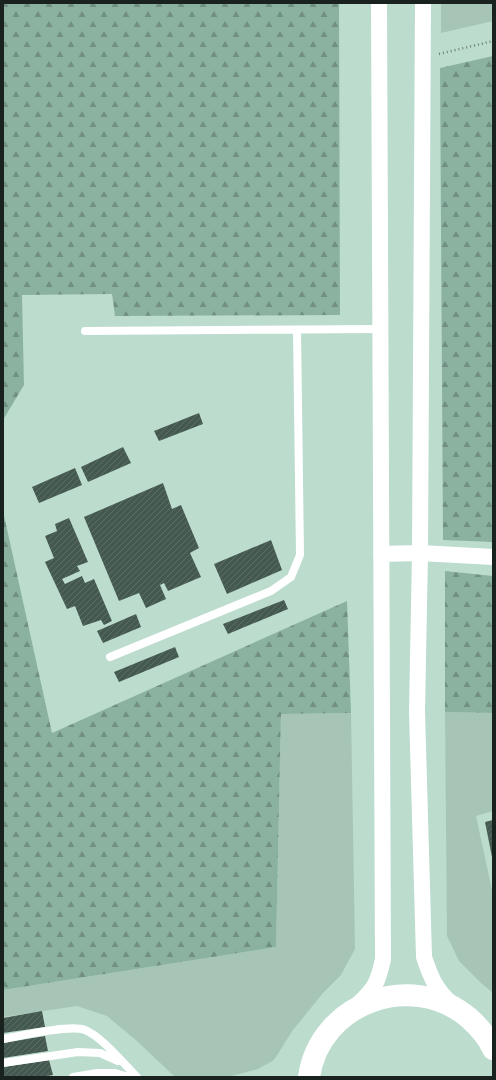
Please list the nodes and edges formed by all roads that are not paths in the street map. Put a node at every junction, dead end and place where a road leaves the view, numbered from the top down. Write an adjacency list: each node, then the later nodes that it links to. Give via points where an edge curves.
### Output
1 (379, 3): 3 (street)
2 (422, 3): 6 (street)
3 (380, 329): 4 (lane); 7 (street)
4 (296, 330): 5 (lane); 9 (lane, via 300,555 291,577 271,591)
5 (85, 332)
6 (420, 552): 7 (street); 8 (street); 11 (street, via 417,712 424,958 437,989)
7 (381, 554): 10 (street, via 383,959 379,977 372,991)
8 (493, 556)
9 (110, 657)
10 (351, 1011): 11 (main road, via 378,998 407,995 436,1000); 14 (main road, via 330,1030)
11 (462, 1013): 13 (main road)
12 (3, 1039): 16 (lane, via 70,1028 84,1030 98,1038)
13 (490, 1041)
14 (314, 1055): 20 (main road); 21 (main road)
15 (3, 1063): 16 (lane, via 78,1052 100,1053)
16 (123, 1063): 19 (lane)
17 (73, 1077): 18 (lane, via 115,1072)
18 (129, 1077)
19 (137, 1077)
20 (302, 1077)
21 (309, 1077)

